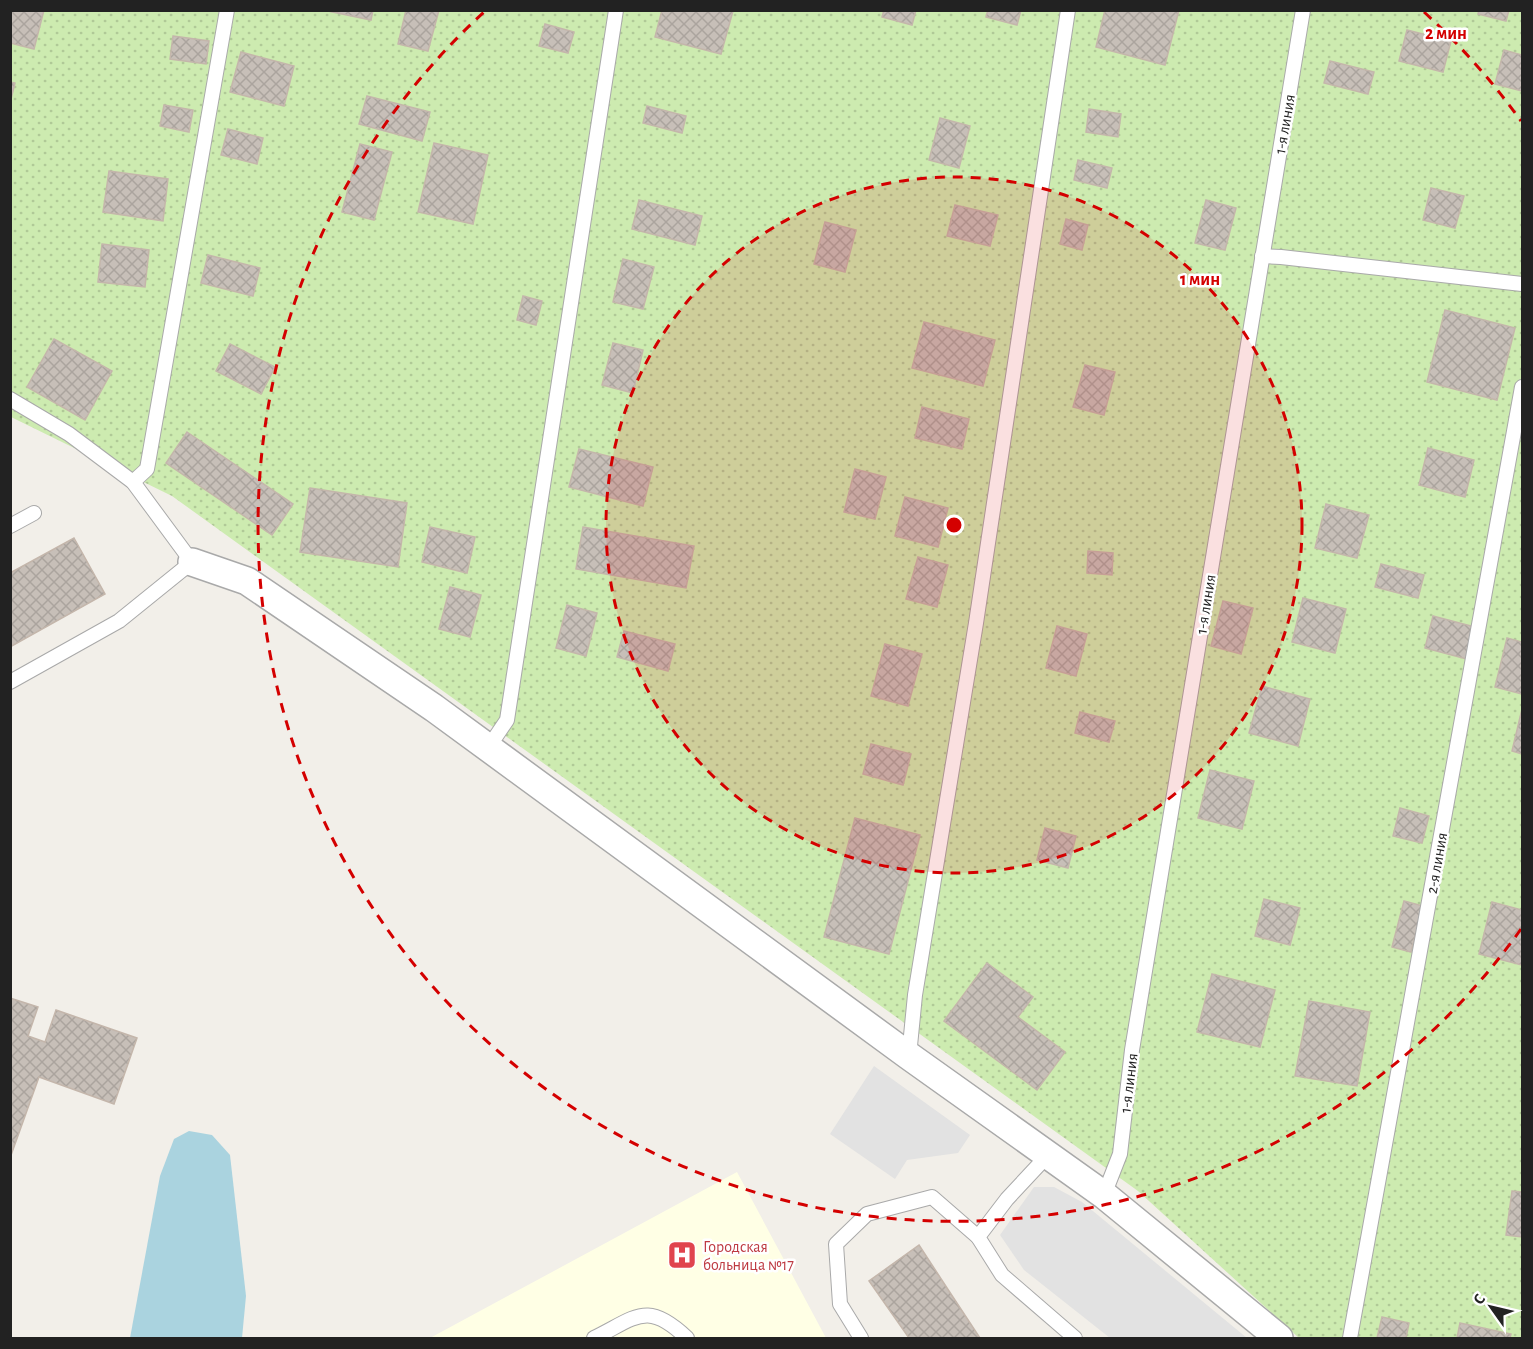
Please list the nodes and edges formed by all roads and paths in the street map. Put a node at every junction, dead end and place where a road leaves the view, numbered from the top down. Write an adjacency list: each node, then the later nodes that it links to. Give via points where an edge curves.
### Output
1 (227, 10): 9 (lane, via 147,469)
2 (616, 10): 14 (lane, via 507,720)
3 (1068, 10): 15 (lane, via 976,623 915,995)
4 (1303, 10): 5 (lane, 1-я линия)
5 (1262, 256): 6 (lane); 17 (lane, 1-я линия, via 1134,1038 1119,1154)
6 (1522, 284)
7 (1522, 387): 24 (lane, 2-я линия)
8 (10, 399): 9 (lane)
9 (134, 482): 12 (lane)
10 (34, 513): 11 (lane)
11 (10, 526)
12 (192, 562): 13 (lane, via 119,621); 14 (street, via 247,580)
13 (10, 682)
14 (488, 748): 15 (street)
15 (909, 1056): 16 (street)
16 (1048, 1155): 17 (street); 18 (lane)
17 (1104, 1195): 23 (street)
18 (978, 1237): 21 (lane, via 932,1197 867,1214 836,1244 840,1304); 22 (lane, via 1002,1275)
19 (594, 1338): 20 (lane, via 642,1315 668,1322)
20 (687, 1338)
21 (861, 1338)
22 (1075, 1338)
23 (1279, 1338)
24 (1350, 1338)

